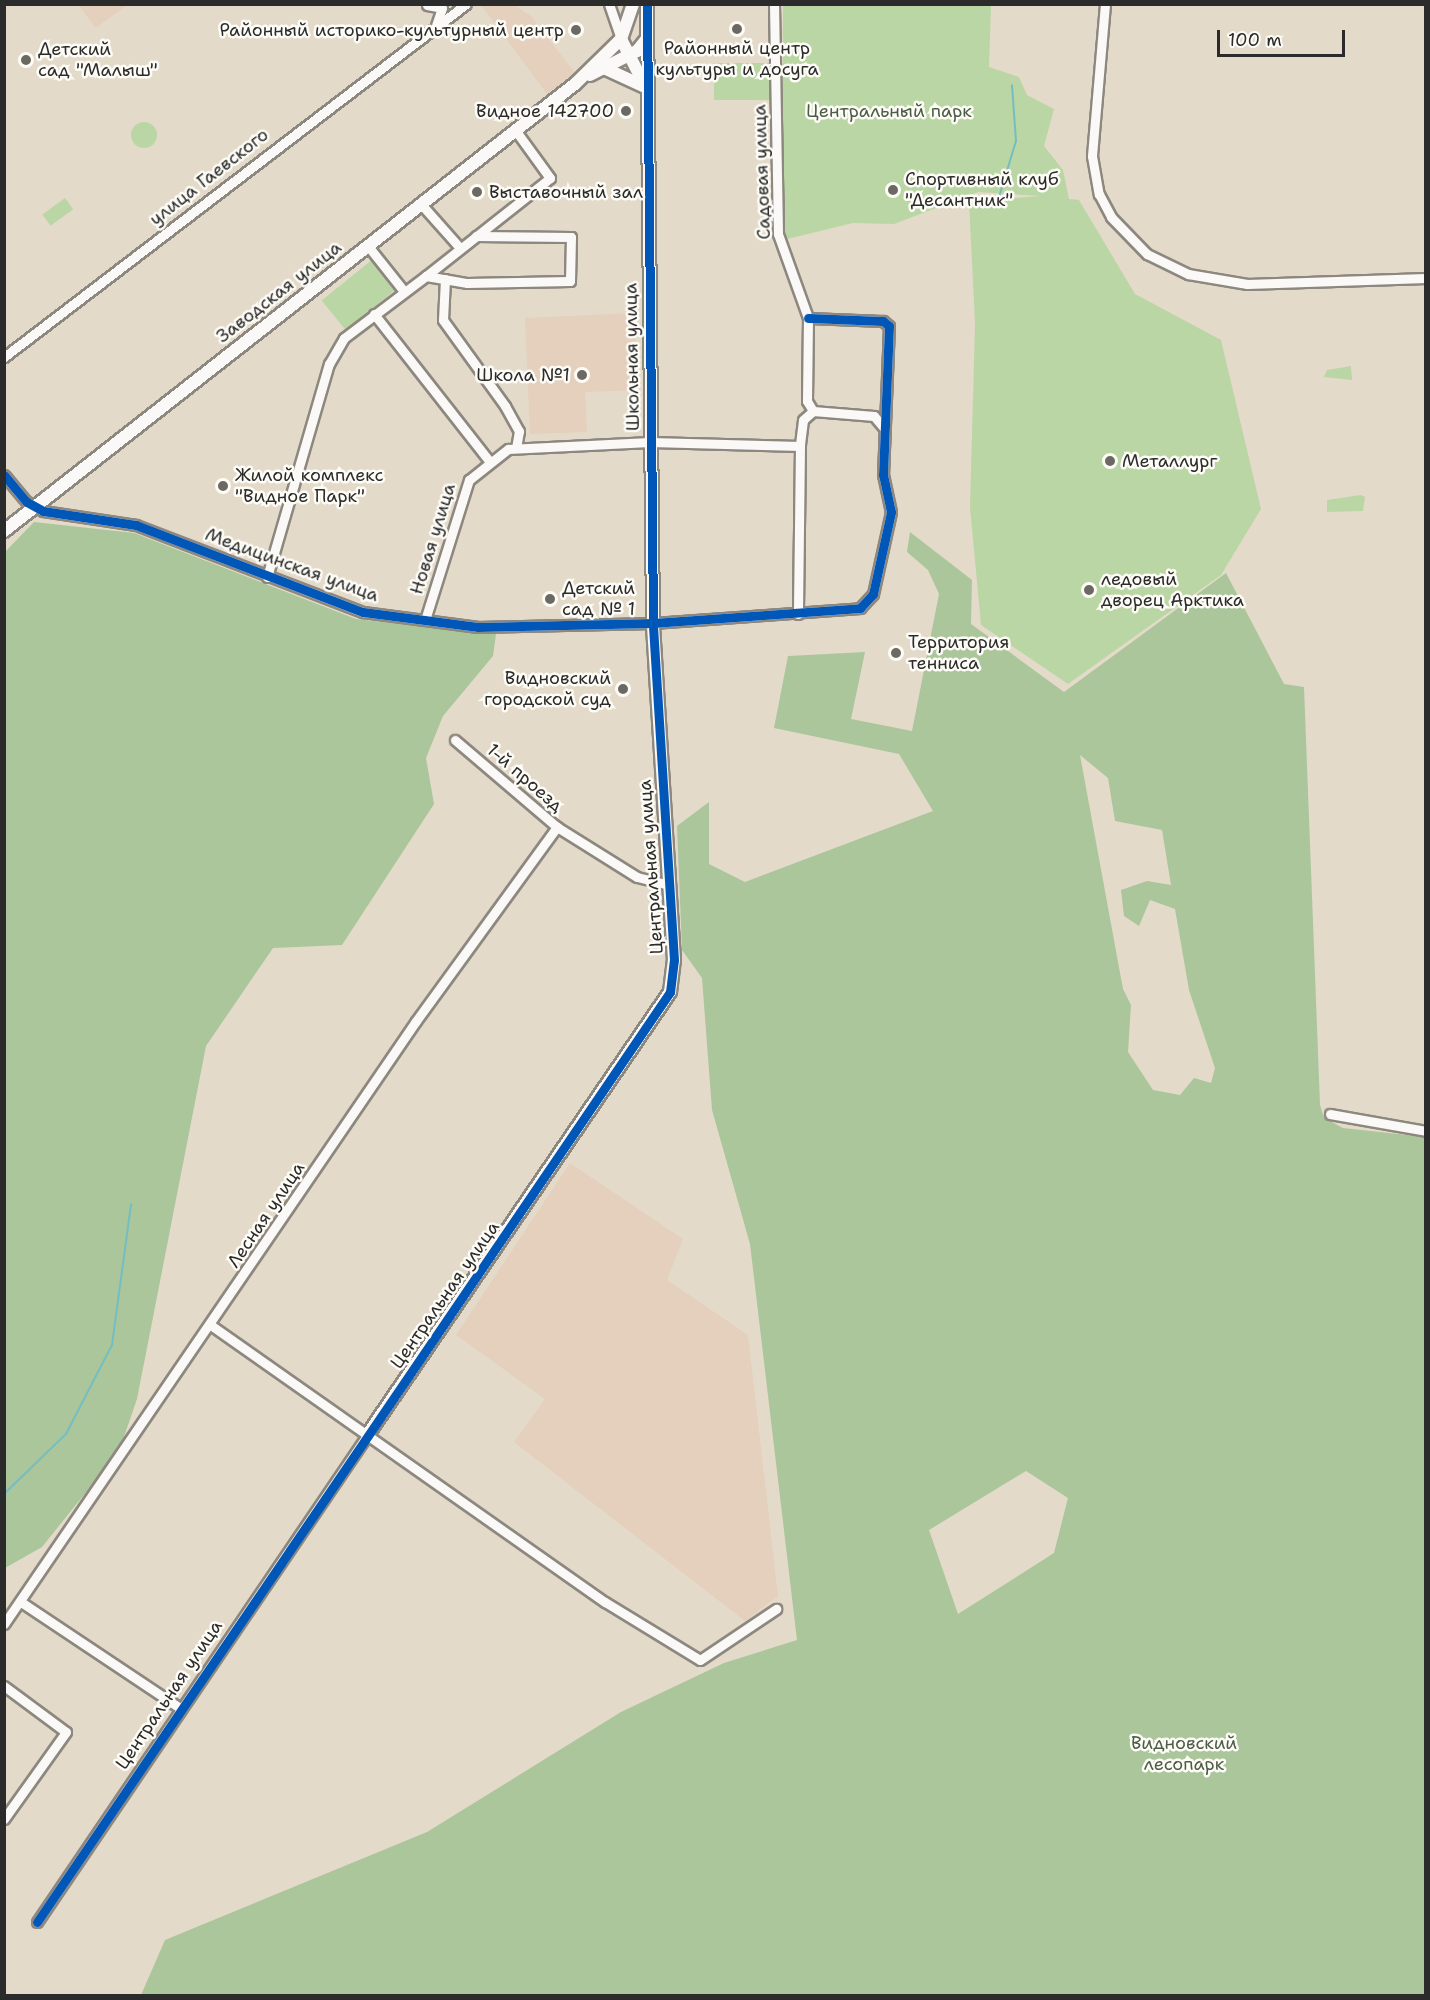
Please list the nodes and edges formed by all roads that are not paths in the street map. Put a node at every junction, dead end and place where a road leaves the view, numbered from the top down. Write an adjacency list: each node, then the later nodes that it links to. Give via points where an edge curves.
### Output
1 (609, 4): 10 (street)
2 (633, 4): 10 (street)
3 (774, 4): 26 (street, Садовая улица, via 777,234)
4 (1105, 4): 22 (street, via 1092,156 1099,194 1111,217 1147,254 1188,274 1238,283)
5 (427, 5): 6 (street); 9 (street)
6 (441, 6): 7 (street); 9 (street)
7 (463, 6): 9 (street, улица Гаевского)
8 (645, 6): 11 (street, Школьная улица)
9 (436, 27): 27 (street, улица Гаевского)
10 (623, 35): 11 (street, via 639,28); 12 (street); 14 (street)
11 (646, 40): 12 (street); 15 (street, Школьная улица)
12 (631, 54): 13 (street); 15 (street)
13 (604, 68): 14 (street); 15 (street, via 634,78)
14 (576, 82): 16 (street, Заводская улица)
15 (645, 90): 30 (street, Школьная улица)
16 (516, 131): 17 (street, Заводская улица); 18 (street, via 550,178)
17 (421, 204): 19 (street, Заводская улица); 20 (street)
18 (476, 236): 20 (street); 23 (street, via 571,237 570,281)
19 (368, 246): 24 (street); 35 (street, Заводская улица)
20 (460, 248): 21 (street)
21 (426, 276): 23 (street); 24 (street)
22 (1425, 278)
23 (445, 279): 32 (street, via 443,320 505,406 519,431)
24 (403, 290): 25 (street)
25 (374, 314): 33 (street); 37 (street, via 344,338 329,364)
26 (808, 318): 28 (street, Садовая улица, via 807,401); 29 (street, via 883,321 888,326)
27 (4, 357)
28 (813, 411): 29 (street, via 874,416); 31 (street, via 803,420)
29 (885, 429): 38 (street, Медицинская улица, via 883,475 891,512 873,594 860,608)
30 (650, 442): 31 (street, Новая улица); 32 (street, Новая улица); 40 (street, Школьная улица)
31 (800, 446): 38 (street)
32 (516, 448): 33 (street, Новая улица)
33 (490, 462): 39 (street, Новая улица, via 469,480)
34 (4, 475): 35 (street)
35 (33, 506): 36 (street, Заводская улица); 37 (street, Медицинская улица, via 136,525)
36 (4, 531)
37 (267, 577): 39 (street, Медицинская улица, via 363,612)
38 (798, 614): 40 (street, Медицинская улица)
39 (425, 620): 40 (street, Медицинская улица, via 478,627)
40 (652, 623): 43 (street, Центральная улица)
41 (455, 740): 42 (street, 1-й проезд)
42 (557, 828): 43 (street, 1-й проезд, via 637,877); 46 (street, Лесная улица, via 416,1021)
43 (669, 885): 47 (street, Центральная улица, via 674,960 670,992)
44 (1330, 1114): 45 (street)
45 (1425, 1131)
46 (212, 1326): 47 (street); 48 (street, Лесная улица)
47 (368, 1434): 49 (street, via 623,1614 700,1660); 52 (street, Центральная улица)
48 (21, 1602): 50 (street, Лесная улица); 52 (street)
49 (776, 1609)
50 (4, 1624)
51 (4, 1686): 53 (street, via 66,1732)
52 (180, 1708): 54 (street, Центральная улица)
53 (4, 1820)
54 (37, 1922)

